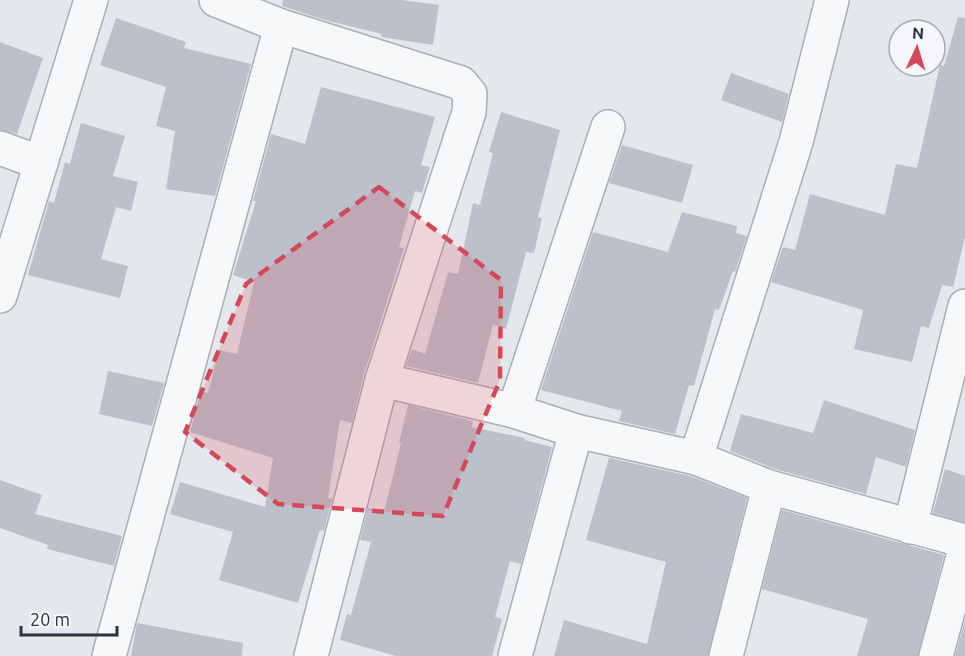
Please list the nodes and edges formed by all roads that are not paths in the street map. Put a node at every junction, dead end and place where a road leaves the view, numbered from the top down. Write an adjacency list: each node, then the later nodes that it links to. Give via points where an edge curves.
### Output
1 (91, 0): 7 (street)
2 (216, 0): 4 (street)
3 (832, 0): 13 (street, via 796,142)
4 (281, 26): 10 (street, via 460,83 470,94 469,112); 18 (street)
5 (608, 127): 11 (street)
6 (0, 148): 7 (street)
7 (41, 163): 8 (street)
8 (0, 296)
9 (965, 306): 15 (street)
10 (382, 380): 11 (street); 19 (street)
11 (514, 411): 12 (street)
12 (576, 432): 13 (street); 20 (street)
13 (696, 459): 14 (street)
14 (769, 487): 15 (street); 21 (street)
15 (910, 527): 16 (street)
16 (965, 541)
17 (965, 549): 22 (street)
18 (110, 656)
19 (311, 656)
20 (515, 656)
21 (726, 656)
22 (936, 656)

